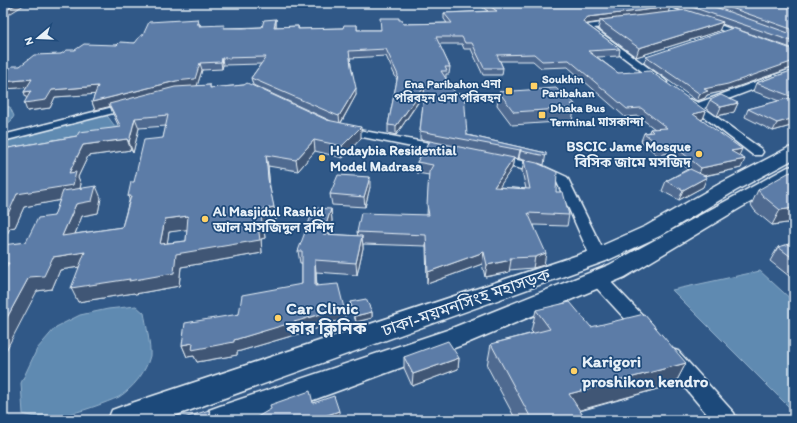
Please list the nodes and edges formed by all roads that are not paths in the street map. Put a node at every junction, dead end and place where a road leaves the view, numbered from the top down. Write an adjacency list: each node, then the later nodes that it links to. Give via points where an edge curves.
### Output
1 (650, 3): 2 (street)
2 (683, 15): 3 (street); 5 (street)
3 (659, 18)
4 (628, 21): 9 (street, via 587,27 638,61)
5 (731, 31): 6 (street); 7 (street)
6 (718, 35)
7 (752, 39)
8 (794, 71): 12 (street)
9 (672, 89)
10 (684, 98): 12 (street)
11 (143, 102): 14 (street)
12 (696, 107): 16 (street)
13 (333, 128): 15 (street)
14 (3, 138)
15 (458, 152)
16 (757, 152)
17 (794, 152): 20 (main road, ঢাকা-ময়মনসিংহ মহাসড়ক, via 653,231)
18 (480, 156): 20 (street, via 539,169 562,180)
19 (794, 171): 20 (main road, ঢাকা-ময়মনসিংহ মহাসড়ক, via 617,272)
20 (598, 268): 21 (main road, ঢাকা-ময়মনসিংহ মহাসড়ক); 22 (main road, ঢাকা-ময়মনসিংহ মহাসড়ক, via 456,337); 23 (street)
21 (123, 420)
22 (220, 420)
23 (726, 420)

